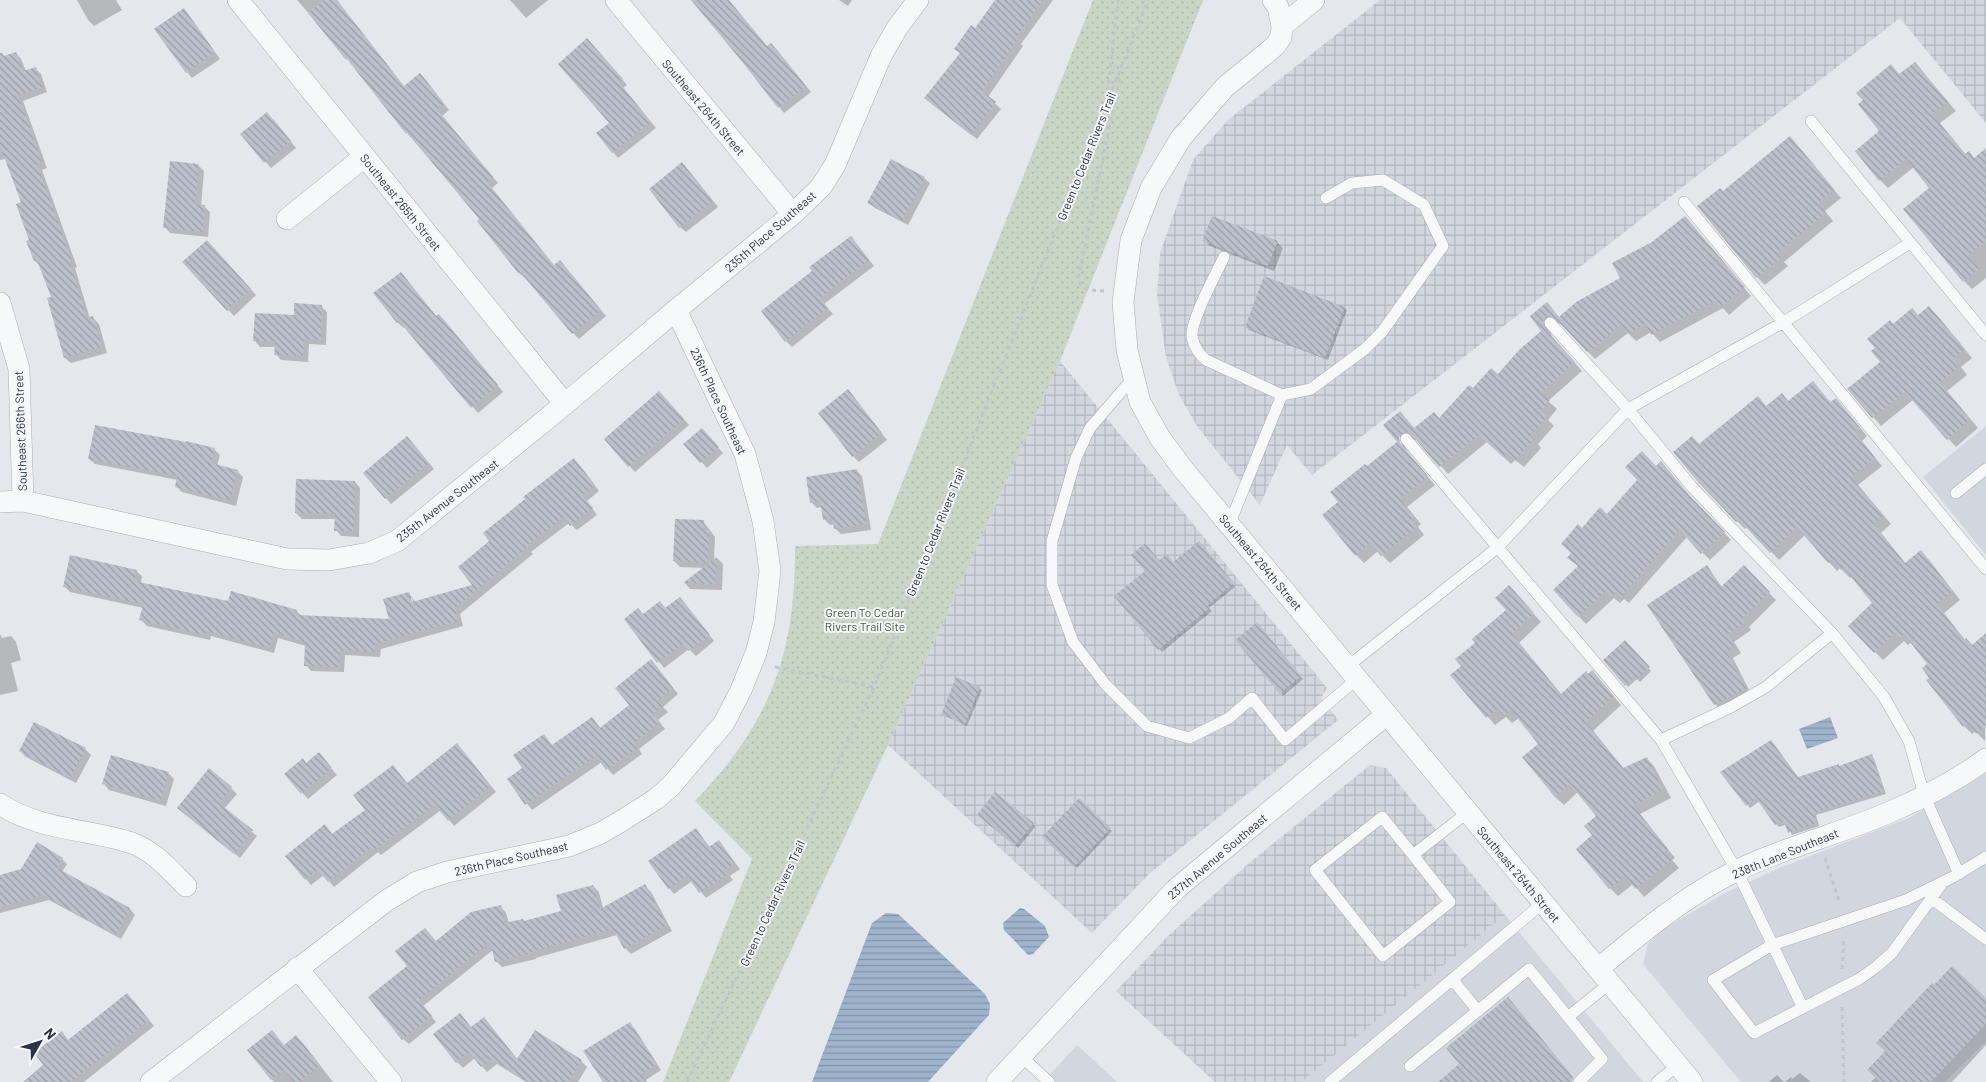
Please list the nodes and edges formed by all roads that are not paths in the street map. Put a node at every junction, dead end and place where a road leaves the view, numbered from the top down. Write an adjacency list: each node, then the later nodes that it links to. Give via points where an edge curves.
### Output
1 (238, 0): 8 (street, Southeast 265th Street)
2 (616, 0): 11 (street, Southeast 264th Street)
3 (918, 0): 11 (street, 235th Place Southeast, via 897,28 882,56 835,165 821,187)
4 (1273, 0): 6 (street)
5 (1314, 0): 6 (street, Southeast 264th Street)
6 (1282, 26): 20 (street, Southeast 264th Street, via 1275,46 1225,87 1182,138 1150,188 1131,240 1123,302 1127,350)
7 (1810, 121): 13 (lane)
8 (364, 157): 12 (street); 22 (street, Southeast 265th Street)
9 (1326, 198): 21 (lane, via 1352,183 1383,180 1424,205 1442,246 1382,332 1365,348 1311,389)
10 (1684, 202): 17 (lane)
11 (793, 214): 16 (street, 235th Place Southeast)
12 (287, 219)
13 (1910, 243): 17 (lane); 19 (lane)
14 (1224, 257): 21 (lane, via 1193,325 1192,338 1206,360)
15 (0, 303): 28 (street, Southeast 266th Street, via 19,369)
16 (676, 310): 22 (street, 235th Avenue Southeast); 50 (street, 236th Place Southeast, via 745,454 763,521 770,571 764,622 752,662 724,723 671,786 601,833 569,846 447,872 417,882 386,901)
17 (1784, 322): 23 (lane); 31 (lane)
18 (1550, 323): 23 (lane)
19 (1986, 335)
20 (1134, 377): 29 (street, Southeast 264th Street, via 1140,402 1160,438); 33 (lane, via 1090,428 1076,458 1052,541 1052,585 1073,642 1106,685 1147,726 1189,738 1229,718 1252,698 1285,740)
21 (1282, 394): 29 (lane)
22 (565, 404): 28 (street, 235th Avenue Southeast, via 397,541 369,554 329,560 288,560)
23 (1628, 409): 30 (lane); 32 (lane, via 1692,487)
24 (1406, 439): 30 (lane)
25 (1986, 469): 26 (lane)
26 (1956, 493)
27 (0, 502): 28 (street, 235th Avenue Southeast)
28 (23, 502)
29 (1229, 525): 33 (street, Southeast 264th Street)
30 (1497, 548): 33 (lane); 35 (lane)
31 (1986, 569)
32 (1832, 633): 35 (lane, via 1766,687); 37 (lane, via 1884,697 1909,741)
33 (1352, 673): 34 (street, Southeast 264th Street)
34 (1387, 714): 39 (street, Southeast 264th Street); 56 (street, 237th Avenue Southeast, via 1176,889)
35 (1661, 740): 42 (lane)
36 (1986, 759): 37 (street, 238th Lane Southeast)
37 (1924, 795): 42 (street, 238th Lane Southeast, via 1890,812 1774,854); 43 (lane)
38 (0, 804): 45 (street, via 25,816 133,844 163,863)
39 (1468, 812): 40 (lane); 47 (street, Southeast 264th Street)
40 (1413, 855): 40 (lane, via 1382,817 1315,870 1383,956 1450,902)
41 (1986, 857): 43 (lane)
42 (1737, 871): 49 (lane); 51 (street, 238th Lane Southeast, via 1662,916)
43 (1959, 874): 44 (lane)
44 (1943, 882): 46 (lane); 49 (lane, via 1906,900)
45 (186, 886)
46 (1931, 898): 48 (lane); 53 (lane, via 1892,953 1876,967)
47 (1543, 903): 51 (street, Southeast 264th Street); 52 (lane)
48 (1986, 939)
49 (1772, 945): 53 (lane); 53 (lane, via 1713,980 1754,1033)
50 (297, 968): 60 (street, 236th Place Southeast); 61 (street)
51 (1604, 976): 55 (lane); 57 (street, Southeast 264th Street)
52 (1452, 979): 54 (lane); 59 (lane)
53 (1804, 1008)
54 (1478, 1010): 55 (lane, via 1529,969); 58 (lane)
55 (1568, 1017): 64 (lane, via 1602,1059)
56 (1021, 1056): 62 (street, 237th Avenue Southeast); 63 (lane)
57 (1678, 1065): 65 (lane); 66 (street, Southeast 264th Street)
58 (1410, 1066)
59 (1333, 1081)
60 (151, 1082)
61 (391, 1082)
62 (997, 1082)
63 (1049, 1082)
64 (1578, 1082)
65 (1657, 1082)
66 (1692, 1082)

